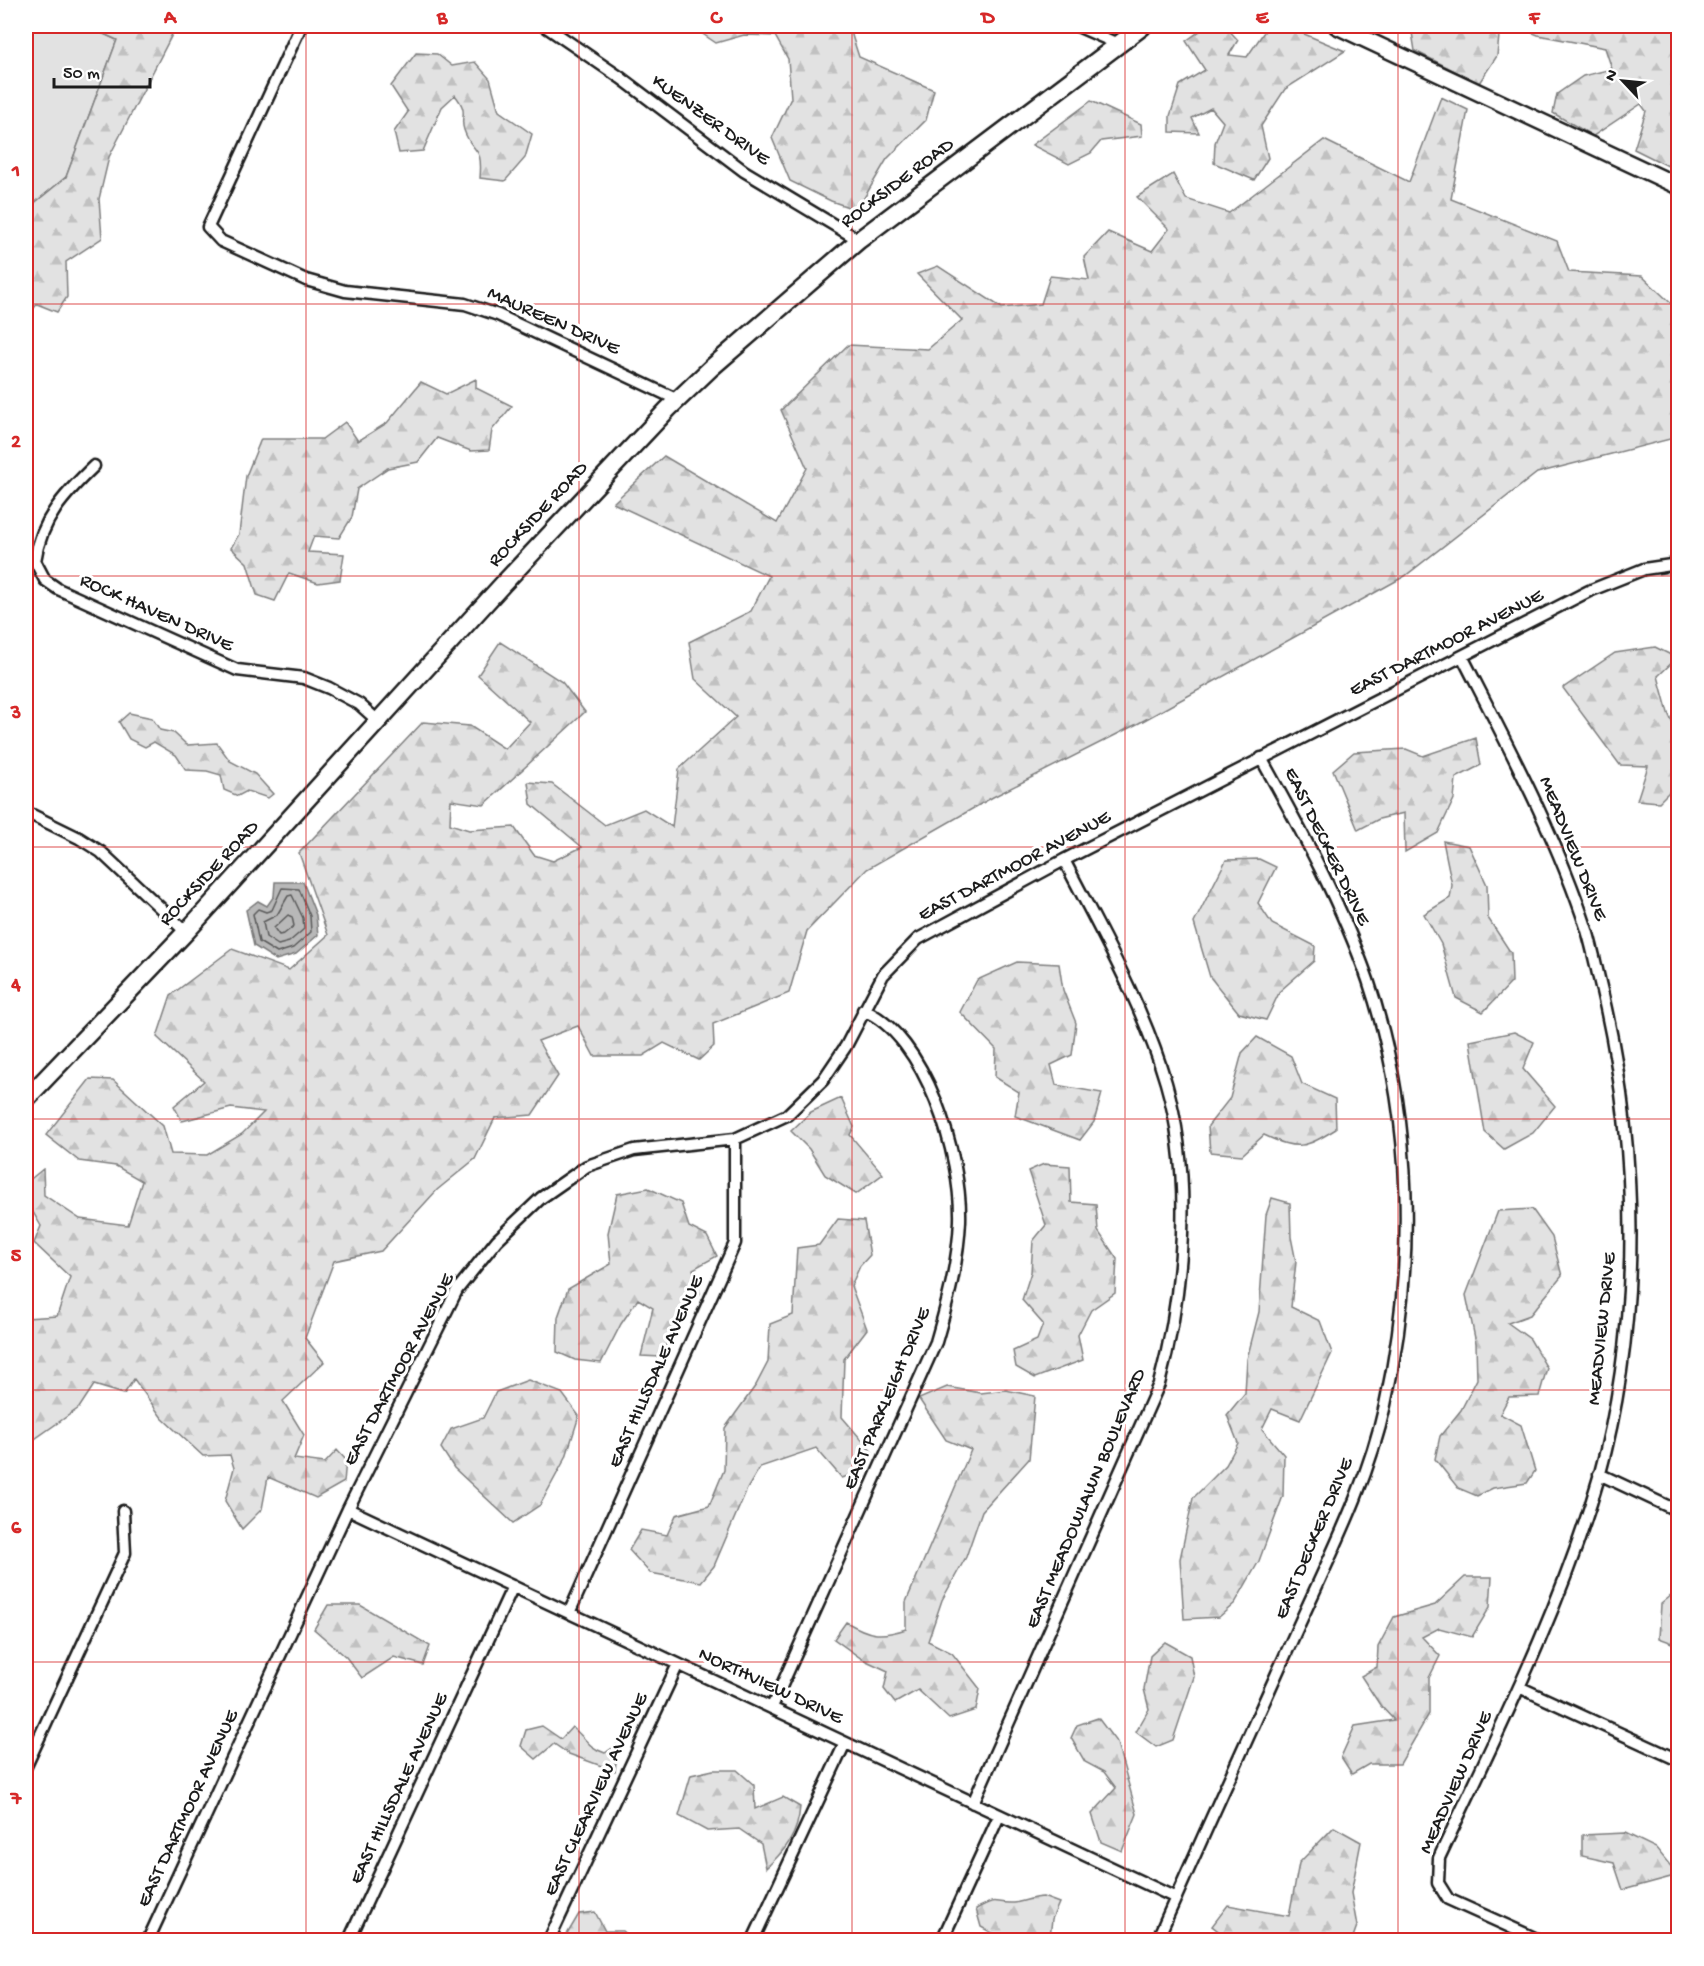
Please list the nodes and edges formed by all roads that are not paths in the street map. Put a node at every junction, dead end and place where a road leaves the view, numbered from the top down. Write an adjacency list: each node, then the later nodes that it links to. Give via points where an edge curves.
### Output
1 (301, 26): 9 (street, MAUREEN DRIVE, via 208,227 221,241 306,280 354,293 432,298 498,315)
2 (544, 26): 8 (street, KUENZER DRIVE, via 621,78 744,171)
3 (1077, 26): 6 (street)
4 (1143, 26): 6 (main road, ROCKSIDE ROAD)
5 (1336, 26): 7 (street)
6 (1118, 44): 8 (main road, ROCKSIDE ROAD)
7 (1678, 186)
8 (859, 240): 9 (main road, ROCKSIDE ROAD)
9 (678, 400): 13 (main road, ROCKSIDE ROAD, via 503,584)
10 (94, 466): 13 (street, ROCK HAVEN DRIVE, via 63,496 42,534 35,561 45,580 237,670 304,678 329,688 359,704)
11 (1678, 564): 12 (street, EAST DARTMOOR AVENUE, via 1644,568 1589,591)
12 (1463, 658): 14 (street, EAST DARTMOOR AVENUE); 21 (street, MEADVIEW DRIVE, via 1534,798 1587,930 1615,1048 1627,1161 1630,1244 1617,1396)
13 (379, 722): 17 (main road, ROCKSIDE ROAD)
14 (1261, 758): 16 (street, EAST DARTMOOR AVENUE); 35 (street, EAST DECKER DRIVE, via 1332,891 1368,981 1392,1072 1401,1127 1406,1250 1401,1317 1385,1408 1355,1502)
15 (26, 812): 17 (street, via 101,852)
16 (1064, 860): 18 (street, EAST DARTMOOR AVENUE, via 918,939 883,975); 33 (street, EAST MEADOWLAWN BOULEVARD, via 1145,1022 1166,1084 1182,1195 1182,1259 1170,1343 1159,1384)
17 (186, 932): 19 (main road, ROCKSIDE ROAD)
18 (863, 1010): 20 (street, EAST DARTMOOR AVENUE, via 824,1080 787,1115); 29 (street, EAST PARKLEIGH DRIVE, via 879,1016 899,1035 921,1070 940,1116 955,1168 960,1219 954,1281 936,1342)
19 (26, 1099)
20 (735, 1138): 22 (street, EAST DARTMOOR AVENUE, via 634,1150 587,1166 541,1198 496,1240 457,1290); 26 (street, EAST HILLSDALE AVENUE, via 735,1244)
21 (1599, 1474): 24 (street); 28 (street, MEADVIEW DRIVE, via 1564,1581)
22 (348, 1509): 25 (street, NORTHVIEW DRIVE); 36 (street, EAST DARTMOOR AVENUE)
23 (123, 1511): 32 (street, via 125,1553)
24 (1678, 1511)
25 (513, 1586): 26 (street, NORTHVIEW DRIVE); 37 (street, EAST HILLSDALE AVENUE)
26 (570, 1611): 27 (street, NORTHVIEW DRIVE)
27 (678, 1664): 29 (street, NORTHVIEW DRIVE); 38 (street, EAST CLEARVIEW AVENUE)
28 (1519, 1687): 31 (street); 42 (street, MEADVIEW DRIVE, via 1439,1858 1438,1883 1448,1899)
29 (772, 1707): 30 (street, NORTHVIEW DRIVE)
30 (845, 1743): 33 (street, NORTHVIEW DRIVE); 39 (street)
31 (1678, 1760)
32 (26, 1766)
33 (973, 1803): 34 (street, NORTHVIEW DRIVE)
34 (999, 1816): 35 (street, NORTHVIEW DRIVE); 40 (street)
35 (1176, 1898): 41 (street, EAST DECKER DRIVE)
36 (148, 1941)
37 (349, 1941)
38 (549, 1941)
39 (753, 1941)
40 (942, 1941)
41 (1157, 1941)
42 (1539, 1941)

